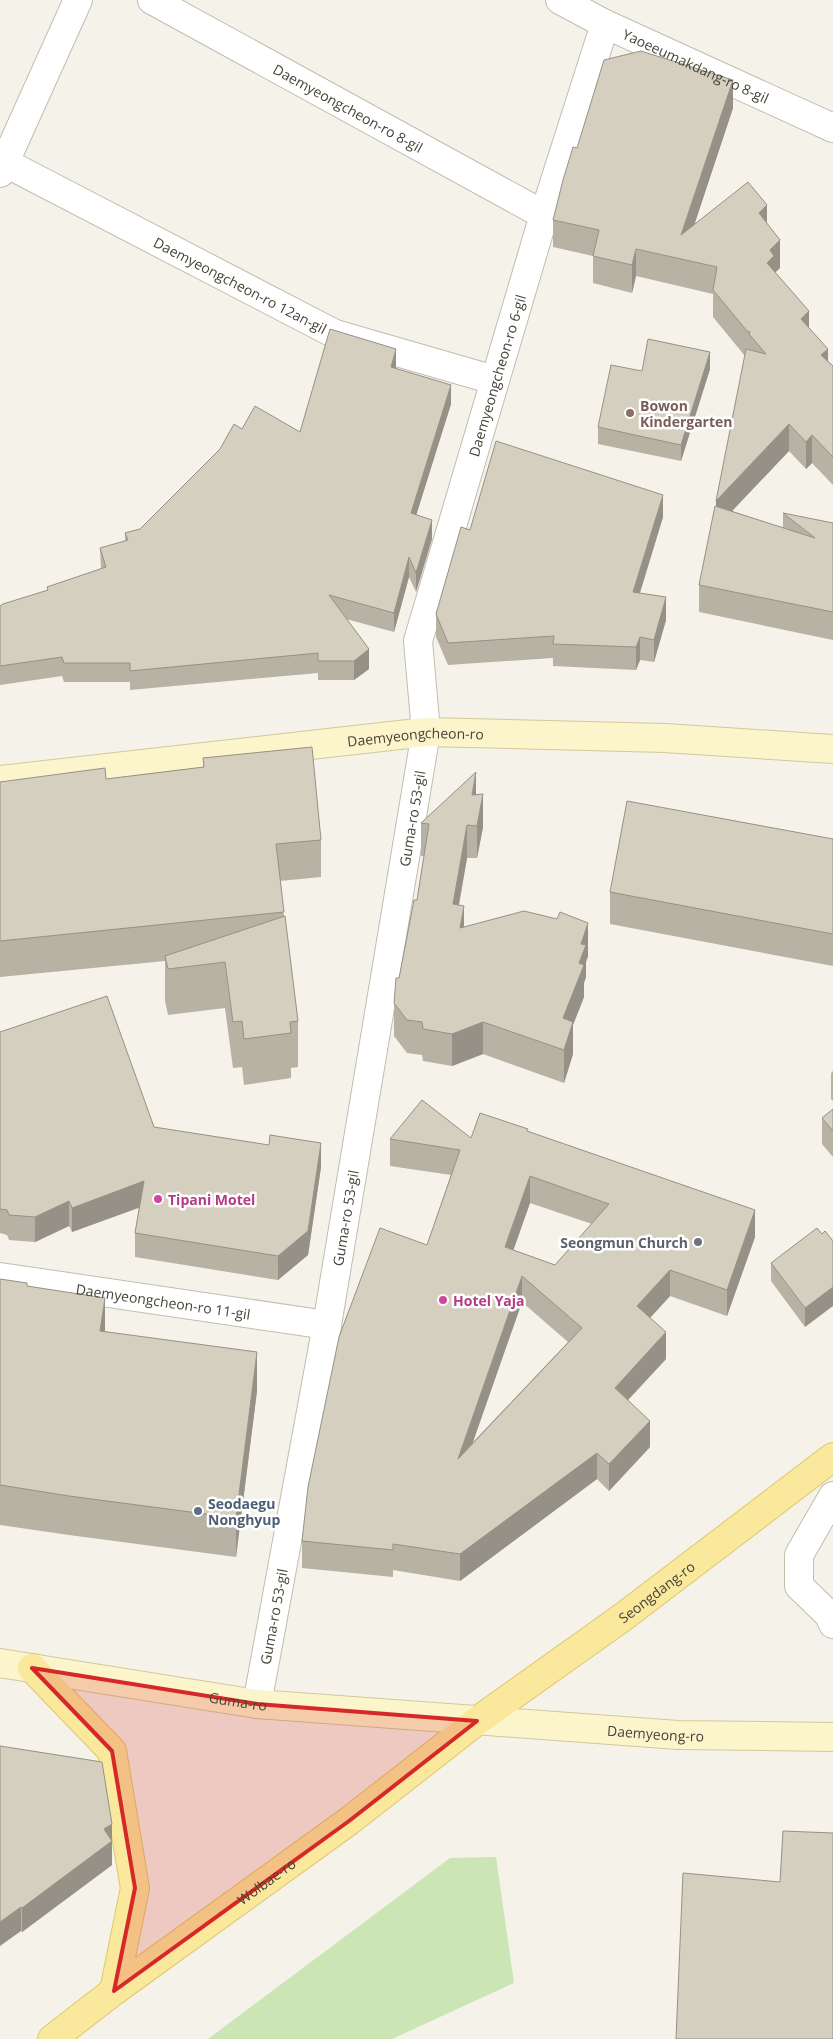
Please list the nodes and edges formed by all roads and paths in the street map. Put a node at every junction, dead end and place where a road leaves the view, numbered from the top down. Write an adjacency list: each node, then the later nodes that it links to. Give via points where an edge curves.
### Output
1 (78, 0): 6 (street)
2 (152, 0): 7 (street, Daemyeongcheon-ro 8-gil)
3 (560, 0): 4 (street, Yaoeeumakdang-ro 8-gil)
4 (605, 24): 5 (street, Yaoeeumakdang-ro 8-gil); 7 (street, Daemyeongcheon-ro 6-gil)
5 (833, 128)
6 (2, 165): 8 (street, Daemyeongcheon-ro 12an-gil, via 335,334)
7 (544, 215): 8 (street, Daemyeongcheon-ro 6-gil)
8 (494, 380): 9 (street, Daemyeongcheon-ro 6-gil, via 418,641)
9 (426, 732): 10 (main road, Daemyeongcheon-ro, via 665,738); 11 (main road, Daemyeongcheon-ro); 13 (street, Guma-ro 53-gil)
10 (833, 749)
11 (0, 780)
12 (0, 1277): 13 (street, Daemyeongcheon-ro 11-gil)
13 (327, 1324): 19 (street, Guma-ro 53-gil)
14 (833, 1457): 20 (main road, Seongdang-ro, via 623,1617)
15 (833, 1496): 16 (street, via 799,1555 798,1586)
16 (832, 1618)
17 (0, 1663): 18 (main road, Guma-ro)
18 (32, 1668): 19 (main road, Guma-ro); 22 (main road, via 112,1751 135,1888)
19 (257, 1704): 20 (main road, Guma-ro)
20 (478, 1721): 21 (main road, Daemyeong-ro, via 678,1735); 22 (main road, Wolbae-ro, via 349,1821)
21 (833, 1737)
22 (114, 1991): 23 (main road, Wolbae-ro)
23 (52, 2039)

